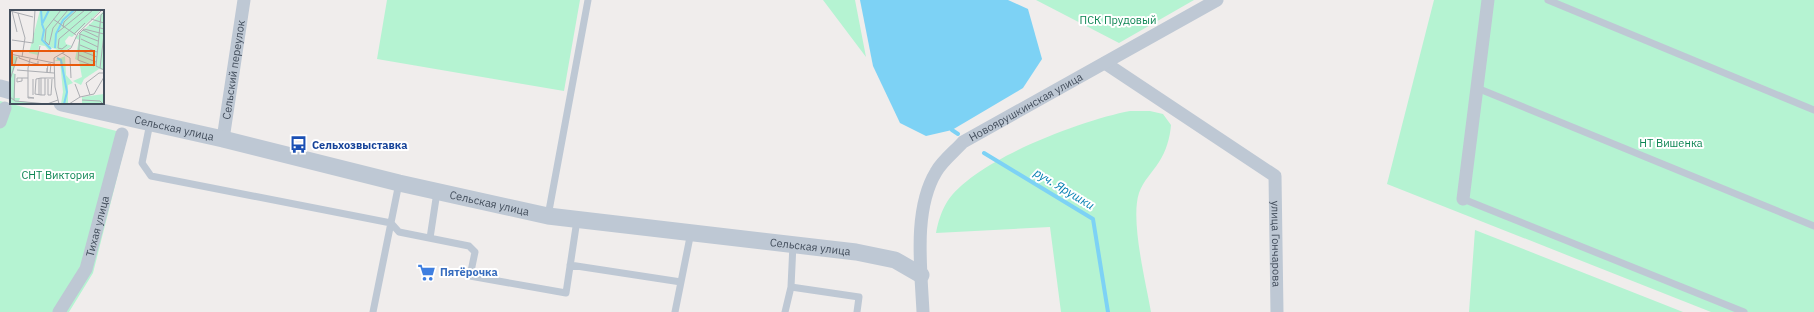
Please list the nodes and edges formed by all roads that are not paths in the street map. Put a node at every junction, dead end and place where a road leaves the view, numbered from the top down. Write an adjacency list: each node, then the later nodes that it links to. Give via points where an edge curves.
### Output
1 (244, 0): 16 (street, Сельский переулок)
2 (588, 0): 20 (lane)
3 (1217, 0): 6 (street, Новоярушкинская улица)
4 (1488, 0): 8 (street)
5 (1548, 0): 12 (lane)
6 (1105, 62): 28 (street, Новоярушкинская улица, via 963,142 936,172 924,199 920,238); 37 (street, улица Гончарова, via 1275,176)
7 (0, 88): 9 (street)
8 (1477, 88): 19 (street); 23 (lane)
9 (10, 91)
10 (66, 104): 14 (street, Сельская улица)
11 (5, 108): 13 (street)
12 (1814, 110)
13 (0, 122)
14 (150, 123): 16 (street, Сельская улица); 22 (lane, via 142,163 151,176)
15 (122, 134): 31 (street, Тихая улица, via 86,269)
16 (223, 139): 17 (street, Сельская улица)
17 (399, 183): 18 (street, Сельская улица); 22 (lane)
18 (437, 192): 20 (street, Сельская улица); 25 (lane)
19 (1463, 199): 38 (lane)
20 (548, 216): 21 (street, Сельская улица)
21 (577, 220): 24 (street, Сельская улица); 27 (lane)
22 (391, 223): 25 (lane, via 399,232); 32 (lane)
23 (1814, 226)
24 (691, 231): 26 (street, Сельская улица); 29 (lane)
25 (430, 238): 27 (lane, via 469,246 475,252 470,276 566,293)
26 (793, 244): 28 (street, Сельская улица, via 895,260); 30 (lane)
27 (570, 265): 29 (lane)
28 (921, 275): 36 (street, Новоярушкинская улица)
29 (681, 282): 33 (lane)
30 (791, 287): 34 (lane); 35 (lane, via 860,297)
31 (59, 312)
32 (373, 312)
33 (675, 312)
34 (785, 312)
35 (857, 312)
36 (922, 312)
37 (1277, 312)
38 (1744, 312)

